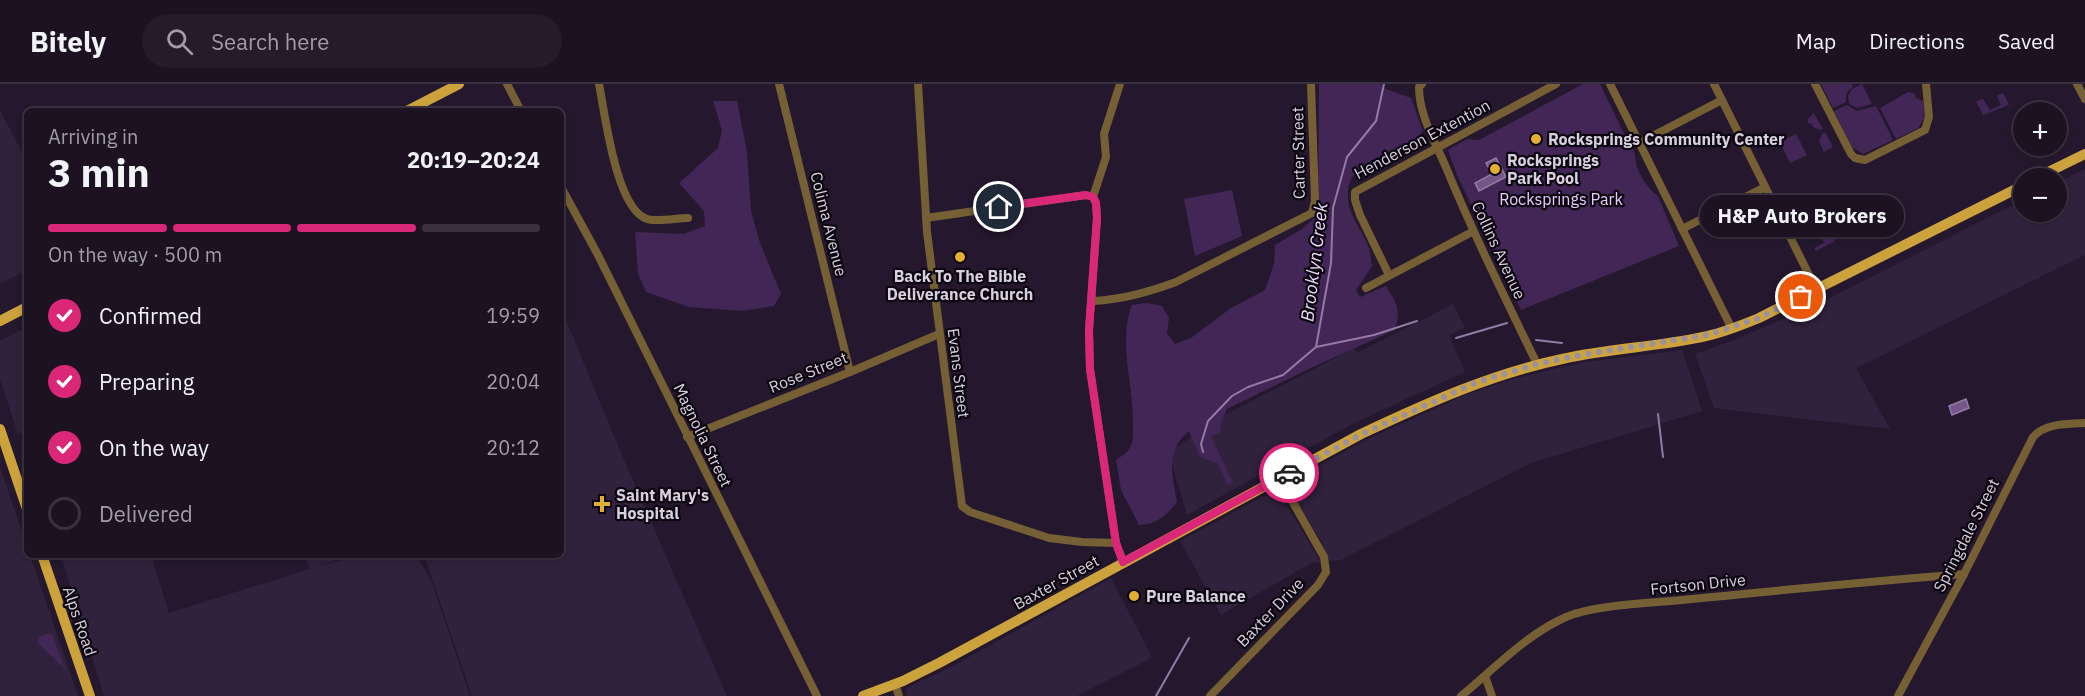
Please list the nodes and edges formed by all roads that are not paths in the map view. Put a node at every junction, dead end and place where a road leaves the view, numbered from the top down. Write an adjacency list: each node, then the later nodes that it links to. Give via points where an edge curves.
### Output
1 (459, 84): 17 (main road)
2 (507, 84): 18 (street)
3 (599, 84): 27 (street, via 618,178 634,211 648,220)
4 (779, 84): 40 (street, Colima Avenue)
5 (918, 84): 28 (street, Evans Street)
6 (1120, 84): 26 (street, via 1104,134 1106,157)
7 (1311, 84): 34 (street, Carter Street, via 1315,201 1312,213 1176,282 1153,291)
8 (1422, 84): 20 (street, Collins Avenue, via 1419,99)
9 (1556, 84): 20 (street, Henderson Extention)
10 (1610, 84): 19 (street)
11 (1714, 84): 16 (street)
12 (1815, 84): 13 (street, via 1851,154 1865,160 1925,130 1929,117)
13 (1926, 84)
14 (2077, 84): 15 (street)
15 (2085, 99)
16 (1722, 100): 19 (street); 23 (street)
17 (413, 108)
18 (519, 108)
19 (1639, 143): 29 (street)
20 (1438, 148): 30 (street, Collins Avenue); 31 (street, Henderson Extention, via 1355,192 1360,215)
21 (2085, 154): 22 (main road)
22 (2056, 168)
23 (1765, 187): 29 (street); 33 (street)
24 (2013, 190): 33 (main road, Baxter Street)
25 (564, 193): 43 (street, Magnolia Street)
26 (1093, 197): 28 (street); 34 (street, via 1097,218)
27 (688, 218)
28 (926, 218): 38 (street, Evans Street)
29 (1682, 229): 37 (street)
30 (1473, 232): 31 (street); 39 (street, Collins Avenue)
31 (1389, 275): 32 (street)
32 (1366, 288)
33 (1816, 289): 37 (main road, Baxter Street)
34 (1092, 301): 46 (street, via 1090,369)
35 (24, 309): 36 (main road)
36 (0, 321)
37 (1732, 329): 39 (main road, Baxter Street)
38 (939, 334): 40 (street, Rose Street); 46 (street, Evans Street, via 964,508 1049,538)
39 (1537, 364): 44 (main road, Baxter Street, via 1475,383 1417,408)
40 (850, 372): 43 (street, Rose Street)
41 (2085, 423): 49 (street, Springdale Street, via 2049,427 2036,434)
42 (0, 429): 45 (main road)
43 (687, 436): 53 (street, Magnolia Street)
44 (1279, 478): 48 (main road, Baxter Street); 56 (street, Baxter Drive, via 1324,557 1326,572 1318,585)
45 (24, 500)
46 (1116, 543): 48 (street)
47 (43, 558): 52 (main road, Alps Road)
48 (1123, 562): 51 (main road, Baxter Street)
49 (1964, 574): 50 (street, Fortson Drive, via 1587,611 1552,624); 59 (street, Springdale Street)
50 (1485, 676): 57 (street, Fortson Drive); 58 (street)
51 (895, 684): 54 (main road, Baxter Street); 55 (street)
52 (90, 696)
53 (817, 696)
54 (863, 696)
55 (899, 696)
56 (1210, 696)
57 (1461, 696)
58 (1492, 696)
59 (1898, 696)

